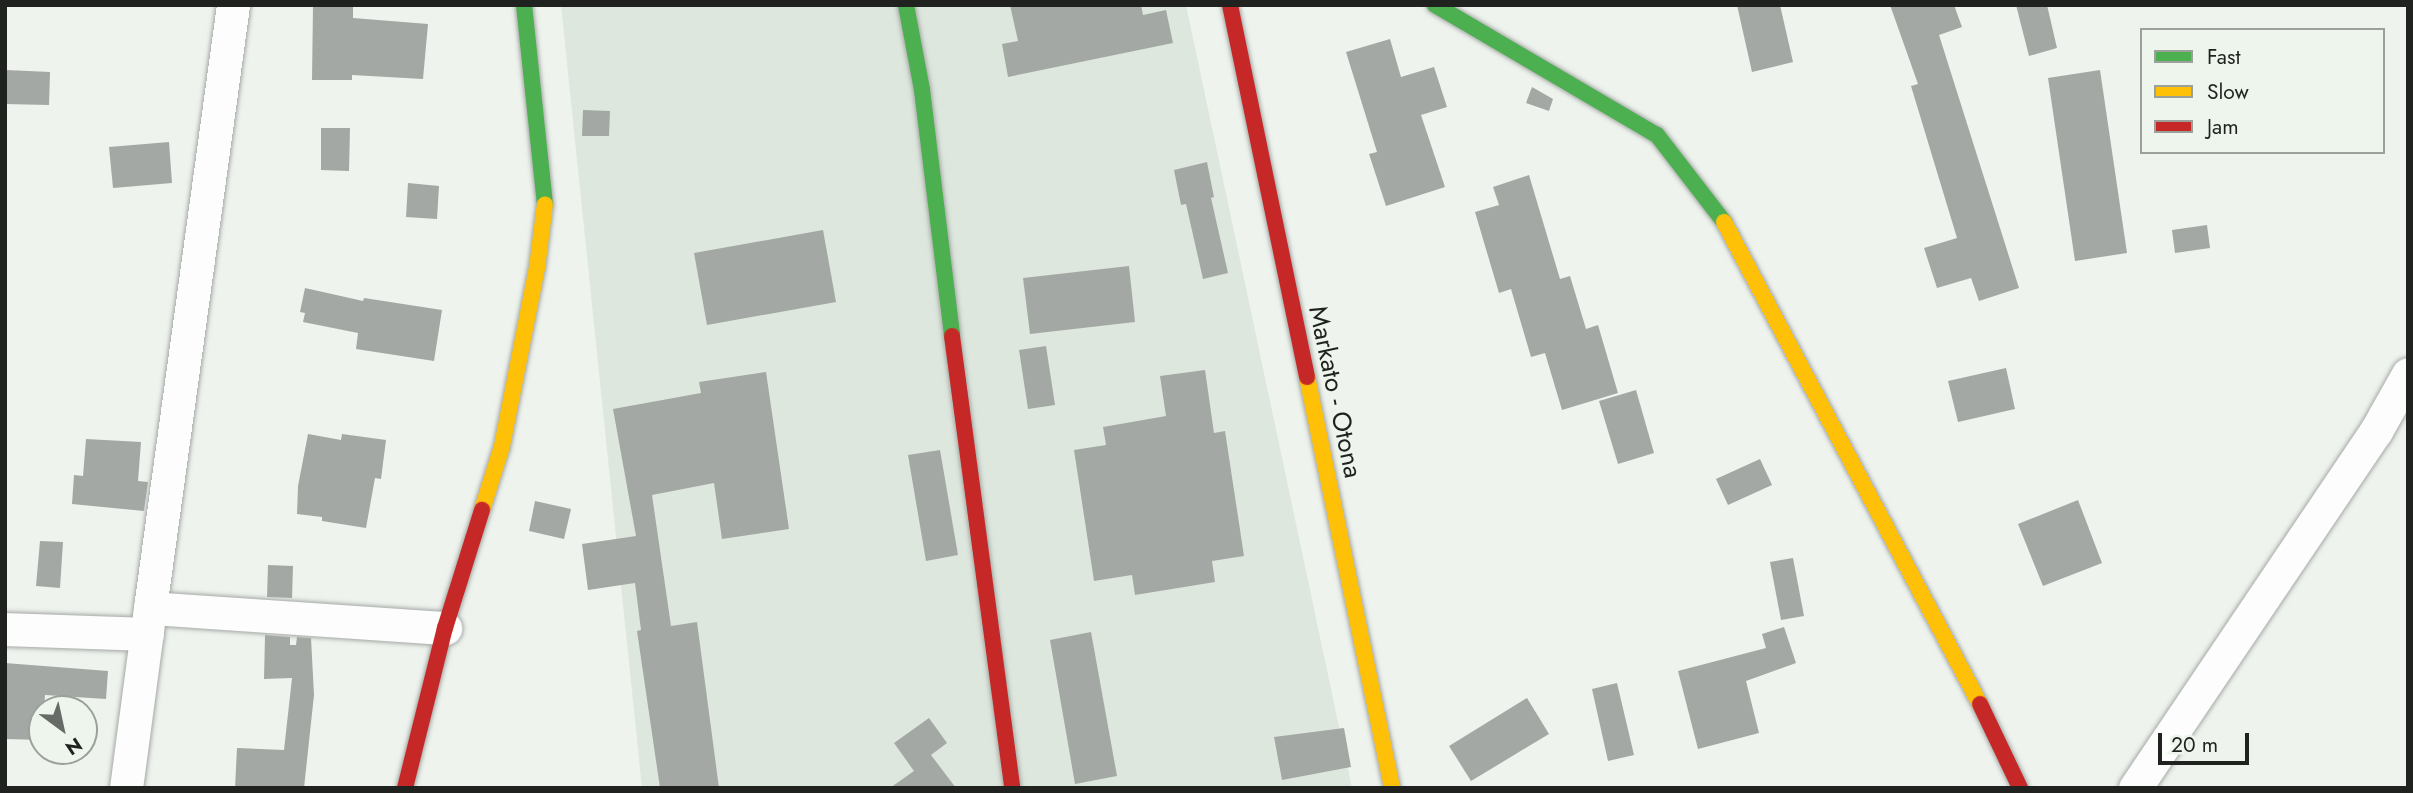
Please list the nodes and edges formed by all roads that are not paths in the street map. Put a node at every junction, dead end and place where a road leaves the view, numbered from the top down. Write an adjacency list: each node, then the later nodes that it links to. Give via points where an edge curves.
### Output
1 (233, 5): 7 (street)
2 (524, 5): 8 (street, via 545,212 502,446)
3 (906, 5): 12 (street, via 922,90)
4 (1230, 5): 13 (street, Markato - Otona)
5 (1435, 5): 14 (street, via 1657,135 1731,232)
6 (2408, 374): 15 (street, via 2368,443)
7 (149, 621): 8 (street); 9 (street); 10 (street)
8 (445, 628): 11 (street)
9 (5, 629)
10 (126, 788)
11 (405, 788)
12 (1012, 788)
13 (1392, 788)
14 (2020, 788)
15 (2135, 788)

